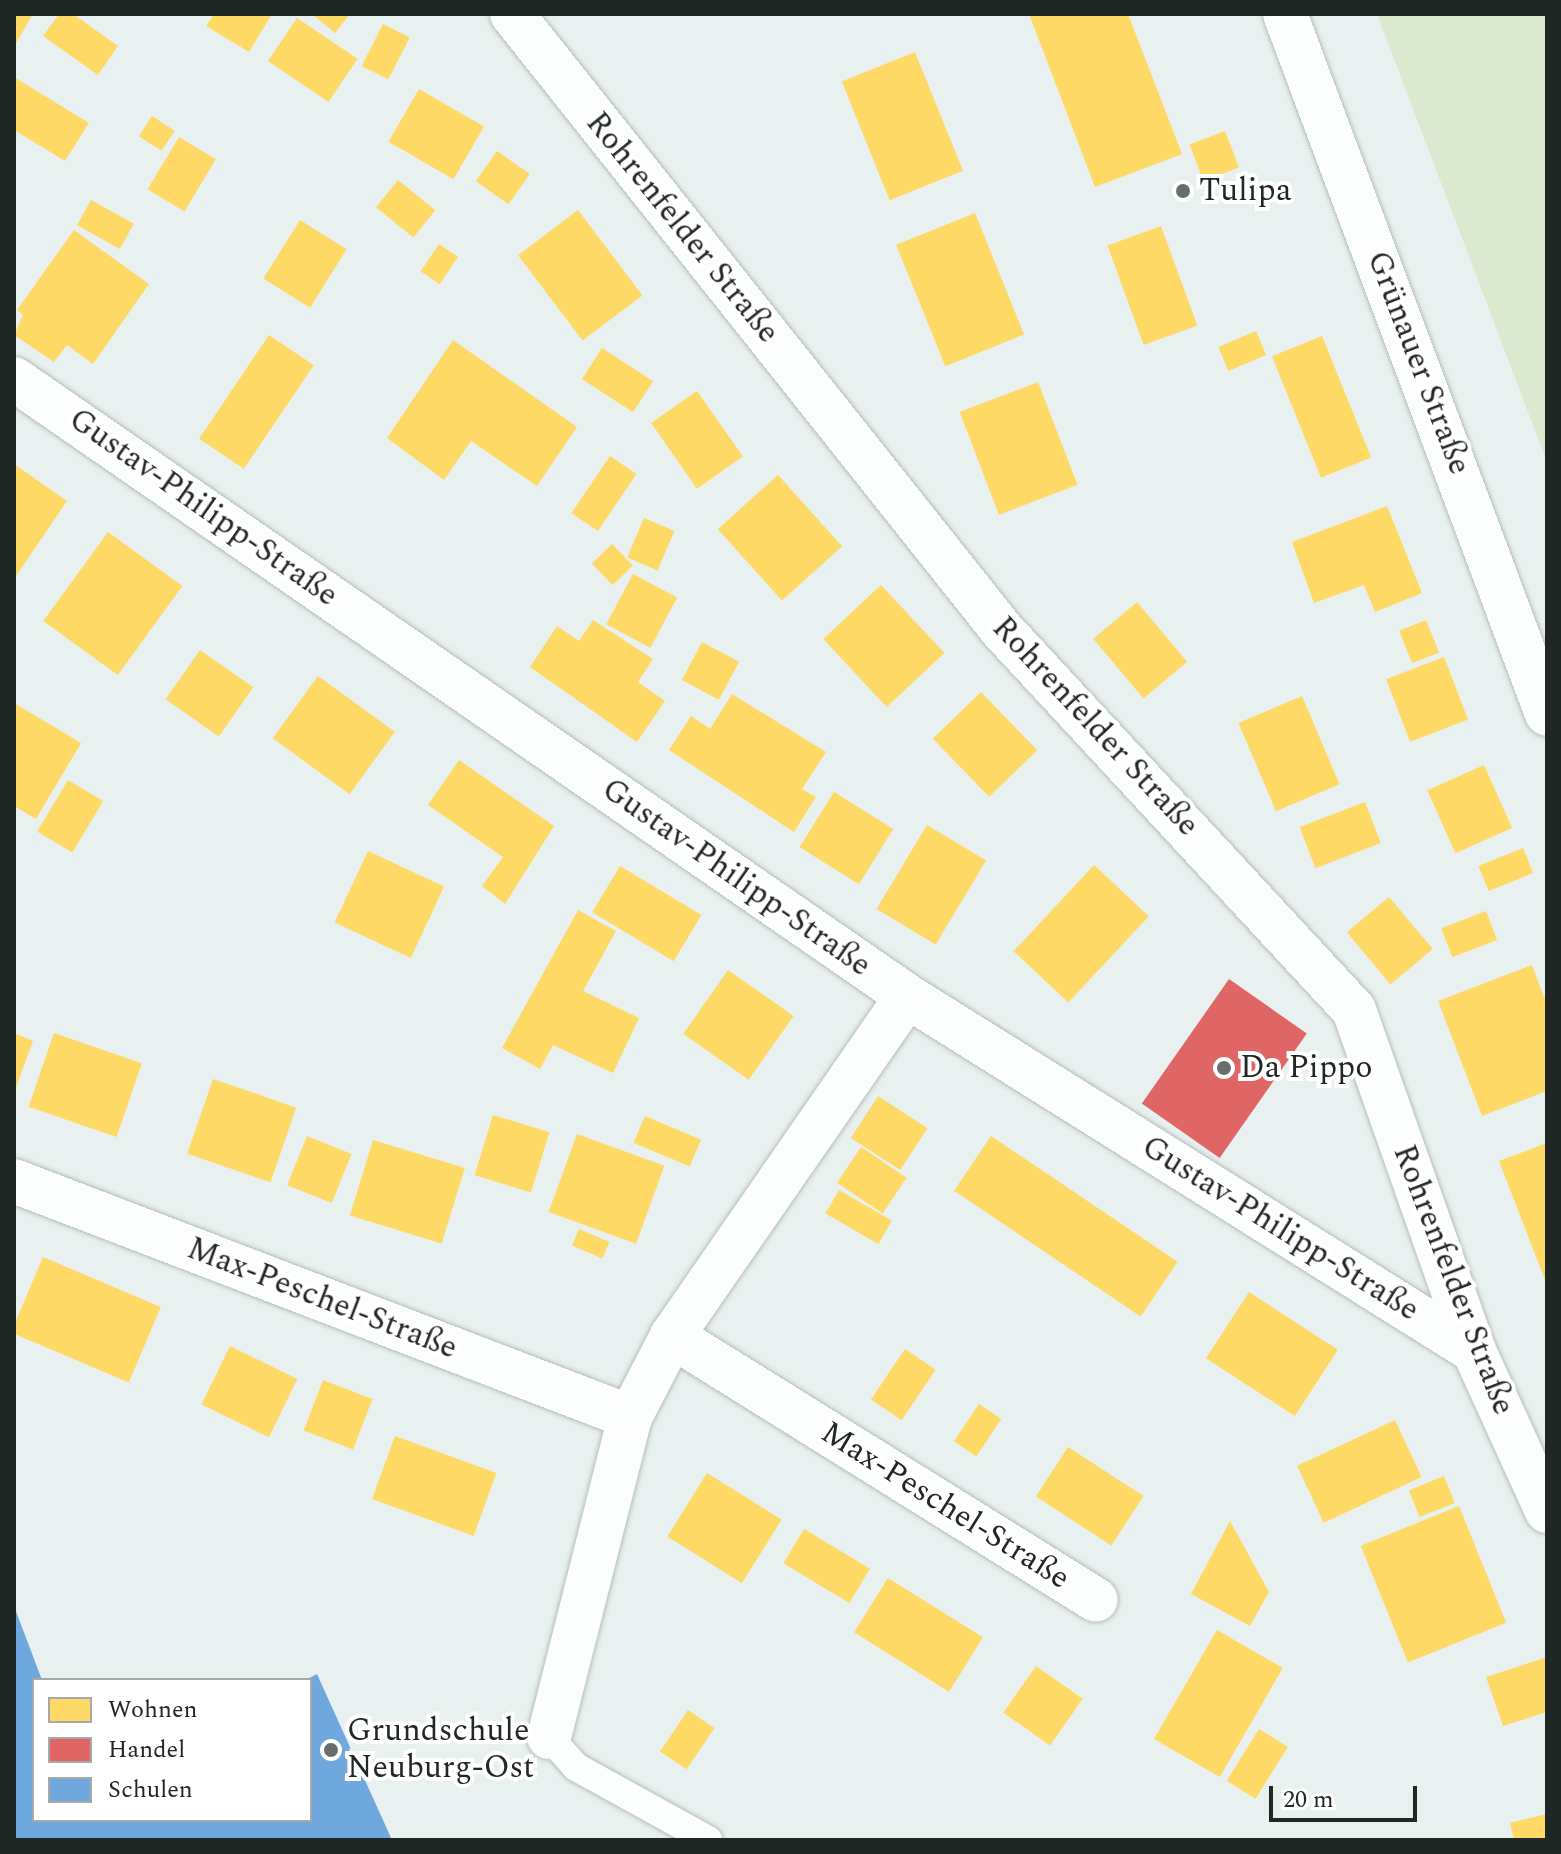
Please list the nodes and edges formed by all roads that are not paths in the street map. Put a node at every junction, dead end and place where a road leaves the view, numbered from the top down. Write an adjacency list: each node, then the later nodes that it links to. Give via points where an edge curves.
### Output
1 (512, 14): 8 (street, Rohrenfelder Straße, via 1002,630 1354,1010)
2 (1285, 14): 4 (street, Grünauer Straße)
3 (14, 379): 5 (street, Gustav-Philipp-Straße)
4 (1547, 714)
5 (907, 996): 7 (street); 8 (street, Gustav-Philipp-Straße)
6 (14, 1181): 9 (street, Max-Peschel-Straße)
7 (672, 1336): 9 (street); 11 (street, Max-Peschel-Straße)
8 (1474, 1351): 10 (street, Rohrenfelder Straße)
9 (630, 1417): 12 (street)
10 (1547, 1511)
11 (1096, 1600)
12 (549, 1737): 13 (lane, via 576,1767)
13 (708, 1840)

